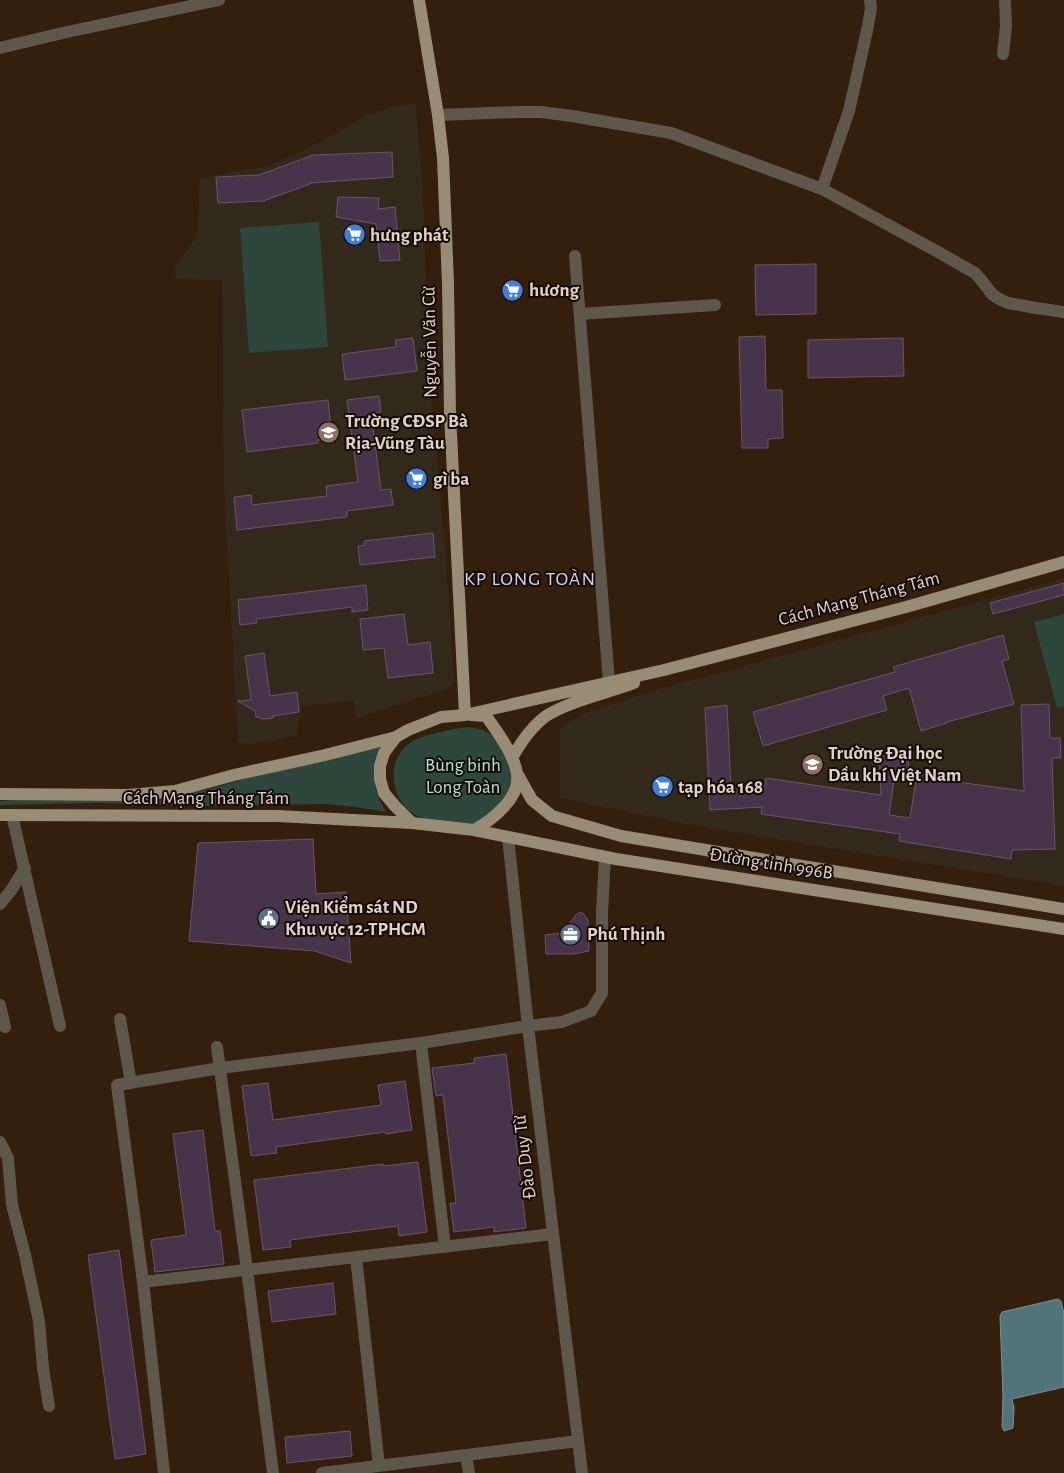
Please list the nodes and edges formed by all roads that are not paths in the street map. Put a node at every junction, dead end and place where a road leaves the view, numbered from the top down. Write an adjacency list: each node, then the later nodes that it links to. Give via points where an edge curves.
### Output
1 (217, 0): 5 (street)
2 (419, 0): 7 (main road, Nguyễn Văn Cừ)
3 (870, 0): 8 (street, via 868,26 849,111)
4 (1005, 0): 6 (street)
5 (0, 48)
6 (1003, 54)
7 (438, 114): 8 (street, via 541,112 672,132); 16 (main road, Nguyễn Văn Cừ, via 443,158 450,414)
8 (822, 189): 11 (street, via 974,273 999,299)
9 (575, 256): 12 (street)
10 (716, 306): 12 (street)
11 (1064, 312)
12 (580, 314): 15 (street)
13 (1064, 562): 14 (main road, Cách Mạng Tháng Tám)
14 (664, 670): 15 (main road, Cách Mạng Tháng Tám); 18 (main road, Cách Mạng Tháng Tám, via 547,716 532,728)
15 (609, 682): 16 (main road, Cách Mạng Tháng Tám)
16 (465, 714): 17 (main road, via 441,717); 18 (main road, via 486,716)
17 (396, 737): 20 (main road, Cách Mạng Tháng Tám, via 174,790 128,795); 22 (main road, via 384,753 380,779 394,806)
18 (512, 758): 19 (main road)
19 (518, 775): 23 (main road, via 511,798 488,822); 24 (main road, Đường tỉnh 996B, via 532,800 552,816)
20 (0, 794)
21 (6, 815): 22 (main road, Cách Mạng Tháng Tám, via 277,816); 27 (street)
22 (412, 822): 23 (main road)
23 (474, 830): 25 (main road, Đường tỉnh 996B)
24 (621, 836): 26 (main road); 29 (main road, Đường tỉnh 996B)
25 (508, 837): 26 (main road, Đường tỉnh 996B); 34 (street, Đào Duy Từ)
26 (610, 858): 30 (main road, Đường tỉnh 996B); 34 (street, via 602,912 602,993 591,1011 562,1022)
27 (25, 868): 28 (street); 33 (street)
28 (0, 904)
29 (1064, 909)
30 (1064, 929)
31 (0, 1005): 35 (street)
32 (120, 1019): 39 (street)
33 (60, 1026)
34 (528, 1026): 36 (street); 41 (street, Đào Duy Từ)
35 (4, 1027)
36 (421, 1043): 38 (street); 42 (street)
37 (217, 1047): 38 (street)
38 (220, 1068): 39 (street); 44 (street)
39 (131, 1083): 45 (street, via 117,1085)
40 (0, 1142): 46 (street, via 8,1158 12,1205 39,1321)
41 (554, 1234): 42 (street); 47 (street, Đào Duy Từ)
42 (445, 1247): 43 (street)
43 (356, 1257): 44 (street); 49 (street)
44 (247, 1270): 45 (street); 51 (street)
45 (143, 1282): 50 (street)
46 (49, 1406)
47 (578, 1441): 48 (street); 54 (street, Đào Duy Từ)
48 (466, 1455): 49 (street); 53 (street)
49 (379, 1466): 52 (street)
50 (164, 1473)
51 (272, 1473)
52 (322, 1473)
53 (469, 1473)
54 (582, 1473)

